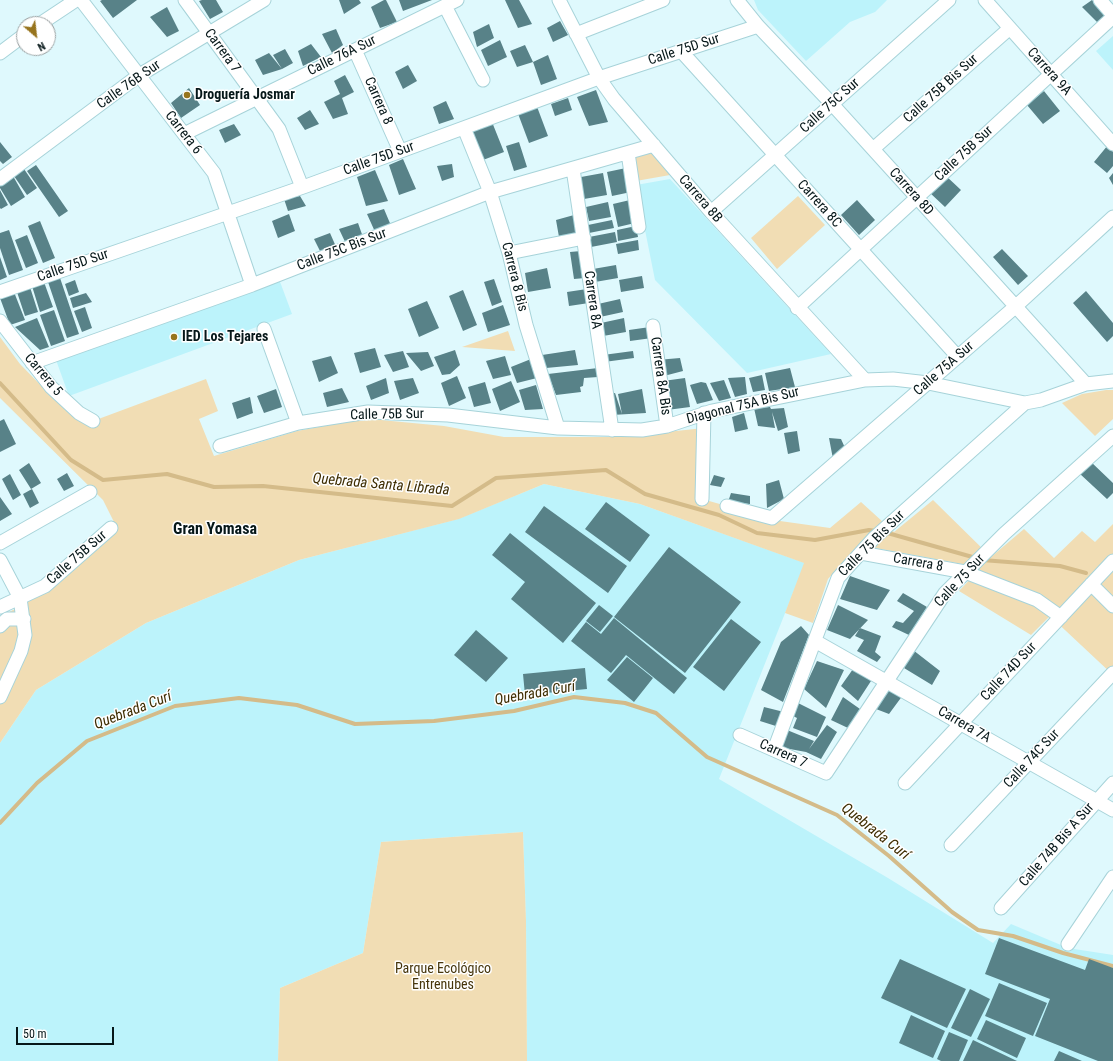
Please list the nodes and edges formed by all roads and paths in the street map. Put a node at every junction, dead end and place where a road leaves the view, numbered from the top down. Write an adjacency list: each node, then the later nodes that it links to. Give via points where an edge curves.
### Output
1 (76, 0): 12 (street)
2 (81, 0): 23 (street, Carrera 6)
3 (185, 0): 16 (street, Carrera 7)
4 (264, 0): 16 (street, Calle 76B Sur)
5 (559, 0): 17 (street, Carrera 8B)
6 (663, 0): 17 (street)
7 (737, 0): 14 (street, Carrera 8D)
8 (949, 0): 27 (street, Calle 75C Sur)
9 (984, 0): 15 (street, Carrera 9A)
10 (1100, 0): 13 (street)
11 (451, 3): 19 (street, Calle 76A Sur); 25 (street)
12 (52, 16)
13 (1113, 16): 22 (street, Calle 75B Sur)
14 (758, 26): 20 (street, Calle 75D Sur); 27 (street, Carrera 8D)
15 (1010, 28): 22 (street, Carrera 9A); 32 (street, Calle 75B Bis Sur)
16 (209, 33): 23 (street, Calle 76B Sur); 26 (street, Carrera 7)
17 (576, 34): 24 (street, Carrera 8B)
18 (16, 41): 21 (street)
19 (355, 50): 26 (street, Calle 76A Sur); 33 (street, Carrera 8)
20 (681, 51): 24 (street, Calle 75D Sur); 35 (street, Carrera 8C)
21 (0, 53)
22 (1051, 74): 30 (street, Carrera 9A); 40 (street, Calle 75B Sur)
23 (138, 76): 29 (street, Carrera 6); 37 (street, Calle 76B Sur)
24 (599, 78): 28 (street, Calle 75D Sur); 31 (street, Carrera 8B)
25 (483, 80)
26 (257, 98): 29 (street, Calle 76A Sur); 38 (street, Carrera 7, via 279,129)
27 (832, 104): 32 (street, Carrera 8D); 35 (street, Calle 75C Sur)
28 (464, 128): 33 (street, Calle 75D Sur); 39 (street, Carrera 8 Bis)
29 (184, 134): 42 (street, Carrera 6, via 214,173)
30 (1113, 144)
31 (654, 145): 34 (street, Calle 75C Bis Sur); 41 (street, Carrera 8B)
32 (873, 149): 40 (street, Carrera 8D)
33 (400, 151): 38 (street, Calle 75D Sur)
34 (628, 153): 36 (street, Calle 75C Bis Sur); 44 (street)
35 (775, 155): 41 (street, Calle 75C Sur); 46 (street, Carrera 8C)
36 (574, 169): 39 (street, Calle 75C Bis Sur); 45 (street, Carrera 8A)
37 (0, 179)
38 (302, 187): 42 (street, Calle 75D Sur)
39 (490, 192): 47 (street, Carrera 8 Bis); 48 (street, Calle 75C Bis Sur)
40 (916, 198): 46 (street, Calle 75B Sur); 50 (street, Carrera 8D)
41 (710, 212): 51 (street, Carrera 8B)
42 (228, 213): 48 (street, Carrera 6); 49 (street, Calle 75D Sur)
43 (1113, 217): 50 (street, Calle 75A Sur)
44 (639, 227)
45 (584, 238): 47 (street); 67 (street, Carrera 8A)
46 (860, 250): 51 (street, Calle 75B Sur); 55 (street, Carrera 8C)
47 (509, 253): 66 (street, Carrera 8 Bis, via 526,325)
48 (252, 285): 56 (street, Calle 75C Bis Sur)
49 (0, 292)
50 (1015, 307): 55 (street, Calle 75A Sur); 60 (street, Carrera 8D)
51 (797, 308): 57 (street, Carrera 8B)
52 (0, 320): 56 (street, Carrera 5)
53 (652, 326): 65 (street, Carrera 8A Bis)
54 (264, 330): 64 (street)
55 (958, 357): 59 (street, Calle 75A Sur)
56 (32, 363): 63 (street, Carrera 5, via 62,398)
57 (865, 380): 59 (street, Diagonal 75A Bis Sur, via 893,379); 62 (street, Diagonal 75A Bis Sur)
58 (1113, 381): 60 (street)
59 (928, 383): 61 (street, Diagonal 75A Bis Sur); 72 (street, Calle 75A Sur, via 772,518)
60 (1086, 384): 61 (street)
61 (1025, 404): 75 (street, Calle 75 Bis Sur, via 887,526)
62 (704, 413): 65 (street, Diagonal 75A Bis Sur); 71 (street)
63 (92, 421)
64 (298, 423): 66 (street, Calle 75B Sur, via 368,412 448,415); 69 (street, Calle 75B Sur)
65 (667, 426): 67 (street, Diagonal 75A Bis Sur, via 642,430)
66 (558, 428): 67 (street, Diagonal 75A Bis Sur)
67 (612, 430)
68 (1113, 436): 78 (street, Calle 75 Sur)
69 (220, 446)
70 (90, 492): 74 (street)
71 (702, 498)
72 (727, 506)
73 (111, 528): 80 (street, Calle 75B Sur, via 45,586)
74 (0, 543)
75 (861, 553): 78 (street, Carrera 8); 86 (street, Calle 75 Bis Sur, via 834,584)
76 (0, 560): 80 (street)
77 (1113, 561): 79 (street, Calle 74D Sur)
78 (968, 569): 83 (street, Carrera 8, via 1037,600); 88 (street, Calle 75 Sur, via 934,608)
79 (1092, 584): 81 (street); 83 (street, Calle 74D Sur)
80 (20, 598): 82 (street, Calle 75B Sur); 84 (street)
81 (1113, 606)
82 (0, 607)
83 (1061, 617): 90 (street, Calle 74D Sur)
84 (24, 619): 85 (street, via 7,619); 89 (street, via 25,635 21,652)
85 (0, 626)
86 (815, 641): 88 (street, Carrera 7A); 92 (street, Calle 75 Bis Sur)
87 (1113, 673): 93 (street, Calle 74C Sur)
88 (886, 681): 90 (street, Carrera 7A); 94 (street, Calle 75 Sur)
89 (0, 697)
90 (962, 723): 93 (street, Carrera 7A); 95 (street, Calle 74D Sur)
91 (740, 735): 92 (street, Carrera 7)
92 (774, 750): 94 (street, Carrera 7)
93 (1029, 762): 97 (street, Carrera 7A); 99 (street, Calle 74C Sur)
94 (826, 773)
95 (905, 783)
96 (1113, 783): 97 (street, Calle 74B Bis A Sur)
97 (1096, 800): 98 (street, Carrera 7A); 101 (street, Calle 74B Bis A Sur)
98 (1113, 810)
99 (951, 845)
100 (1113, 877): 102 (street)
101 (1001, 908)
102 (1068, 944)

